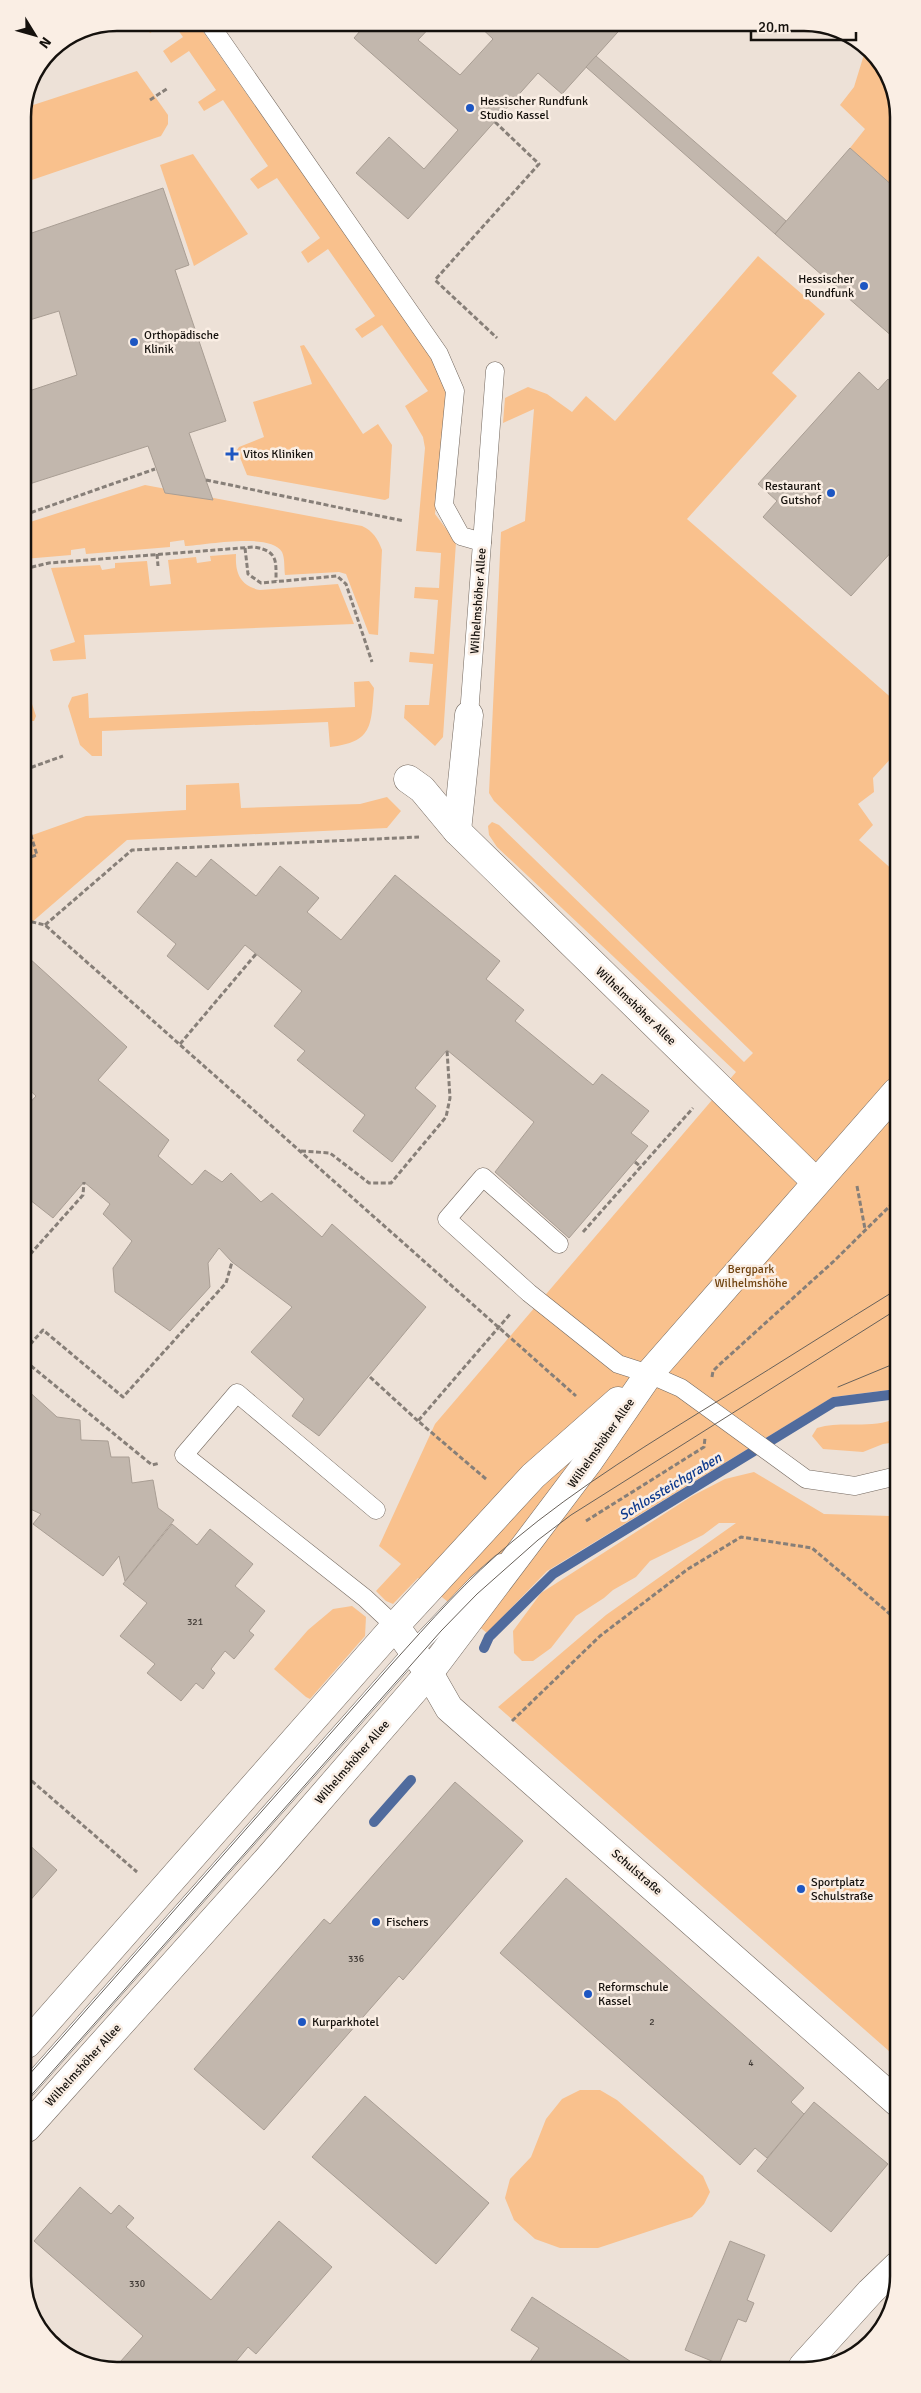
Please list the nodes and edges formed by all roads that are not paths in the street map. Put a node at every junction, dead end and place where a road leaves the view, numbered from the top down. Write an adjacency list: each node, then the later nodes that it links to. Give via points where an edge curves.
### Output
1 (215, 31): 3 (lane, via 439,354 455,391 444,505 461,536)
2 (495, 371): 3 (lane, Wilhelmshöher Allee)
3 (482, 542): 4 (lane, Wilhelmshöher Allee)
4 (469, 715): 6 (main road, Wilhelmshöher Allee)
5 (408, 779): 6 (main road, Wilhelmshöher Allee, via 422,789)
6 (457, 831): 8 (main road, Wilhelmshöher Allee)
7 (890, 1099): 8 (main road, Wilhelmshöher Allee)
8 (816, 1182): 10 (main road, Wilhelmshöher Allee)
9 (559, 1244): 10 (lane, via 483,1177 447,1219 529,1293 618,1364)
10 (649, 1374): 11 (lane, via 680,1388 806,1479 855,1486); 13 (main road, Wilhelmshöher Allee); 14 (main road, Wilhelmshöher Allee, via 534,1476)
11 (890, 1478)
12 (376, 1510): 14 (lane, via 237,1393 184,1455 365,1598)
13 (537, 1531): 15 (lane, via 476,1585); 16 (main road, Wilhelmshöher Allee)
14 (395, 1626): 15 (main road, Schulstraße); 17 (main road, Wilhelmshöher Allee)
15 (413, 1651): 16 (main road, Schulstraße); 18 (lane)
16 (429, 1673): 19 (main road, Schulstraße, via 449,1708); 20 (main road, Wilhelmshöher Allee)
17 (31, 2039)
18 (31, 2083)
19 (890, 2095)
20 (31, 2124)
21 (890, 2273): 22 (main road)
22 (807, 2362)

